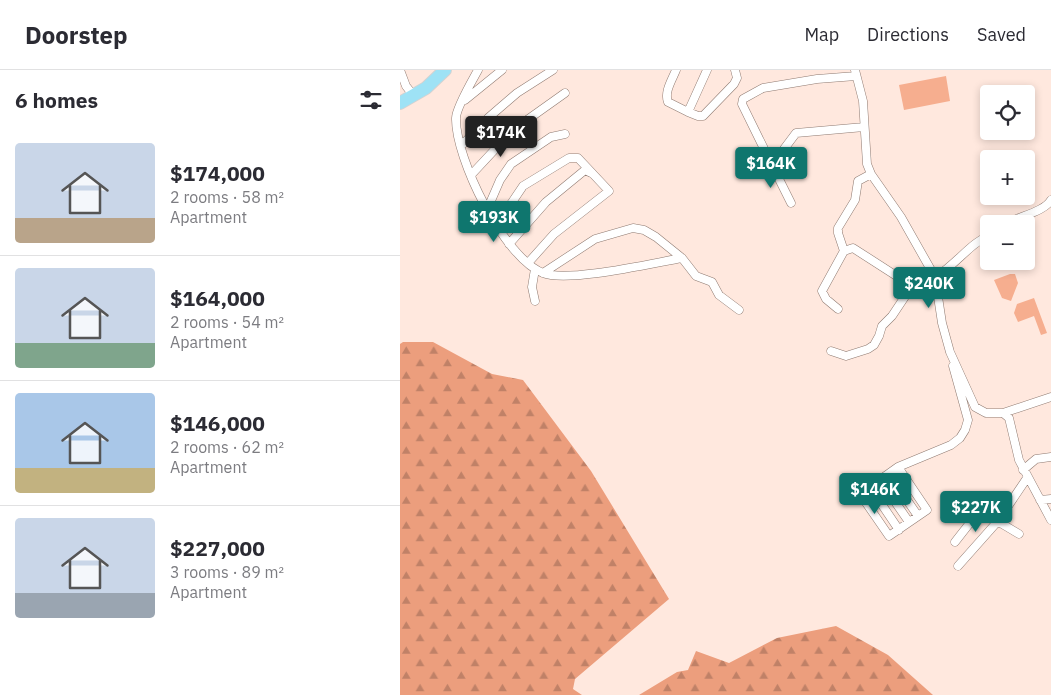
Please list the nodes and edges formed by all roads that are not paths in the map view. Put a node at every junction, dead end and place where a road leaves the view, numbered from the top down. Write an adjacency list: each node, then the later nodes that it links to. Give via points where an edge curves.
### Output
1 (400, 70): 11 (street)
2 (445, 70): 11 (main road)
3 (478, 70): 12 (street)
4 (502, 70): 12 (street)
5 (553, 70): 17 (street, via 517,94)
6 (676, 70): 14 (street, via 667,99)
7 (707, 70): 14 (street)
8 (735, 70): 14 (street, via 737,78 734,84 703,116)
9 (856, 73): 15 (street, via 863,101); 18 (street, via 763,88 743,99 742,104)
10 (565, 92): 21 (street, via 512,130)
11 (413, 95): 13 (main road)
12 (462, 102): 17 (street, via 456,119)
13 (400, 103)
14 (688, 112)
15 (864, 127): 18 (street, via 796,134); 20 (street)
16 (565, 134): 25 (street, via 551,137 511,164)
17 (461, 146): 21 (street)
18 (772, 165): 23 (street)
19 (591, 173): 27 (street, via 578,158 569,158 523,186); 29 (street, via 585,170 546,202); 32 (street, via 609,191 554,234)
20 (871, 174): 30 (street, via 858,181 855,200 838,228); 35 (street, via 901,217)
21 (471, 175): 25 (street)
22 (1051, 200): 24 (street)
23 (791, 203)
24 (1047, 208): 26 (street)
25 (487, 210): 27 (street)
26 (1025, 215)
27 (496, 226): 29 (street)
28 (980, 241): 35 (street)
29 (509, 244): 32 (street)
30 (844, 251): 36 (street, via 852,248); 38 (street, via 822,291)
31 (682, 258): 34 (street, via 575,276); 34 (street, via 656,237 633,228 595,239); 39 (street, via 696,276 712,282 719,294)
32 (528, 264): 33 (street)
33 (535, 269): 34 (street); 37 (street, via 532,287)
34 (543, 273)
35 (935, 277): 36 (street); 41 (street)
36 (912, 286): 40 (street, via 882,326 874,345 846,356)
37 (535, 301)
38 (838, 309)
39 (739, 310)
40 (831, 351)
41 (950, 352): 43 (street, via 974,407 986,413); 45 (street, via 968,420 965,430 950,444)
42 (1051, 396): 43 (street)
43 (1003, 413): 46 (street, via 1009,418)
44 (1051, 457): 46 (street, via 1036,460)
45 (898, 468): 47 (street); 55 (street, via 927,510)
46 (1023, 470): 48 (street)
47 (889, 474): 49 (street); 55 (street)
48 (1027, 478): 52 (street); 57 (street)
49 (880, 480): 50 (street); 58 (street)
50 (870, 487): 59 (street); 59 (street, via 860,494 889,536)
51 (1051, 499): 52 (street)
52 (1040, 500): 56 (street)
53 (967, 503): 54 (street)
54 (980, 510): 57 (street); 61 (street)
55 (918, 516): 58 (street)
56 (1051, 520)
57 (998, 521): 60 (street); 62 (street)
58 (909, 522): 59 (street)
59 (899, 530)
60 (1019, 534)
61 (955, 542)
62 (958, 566)

